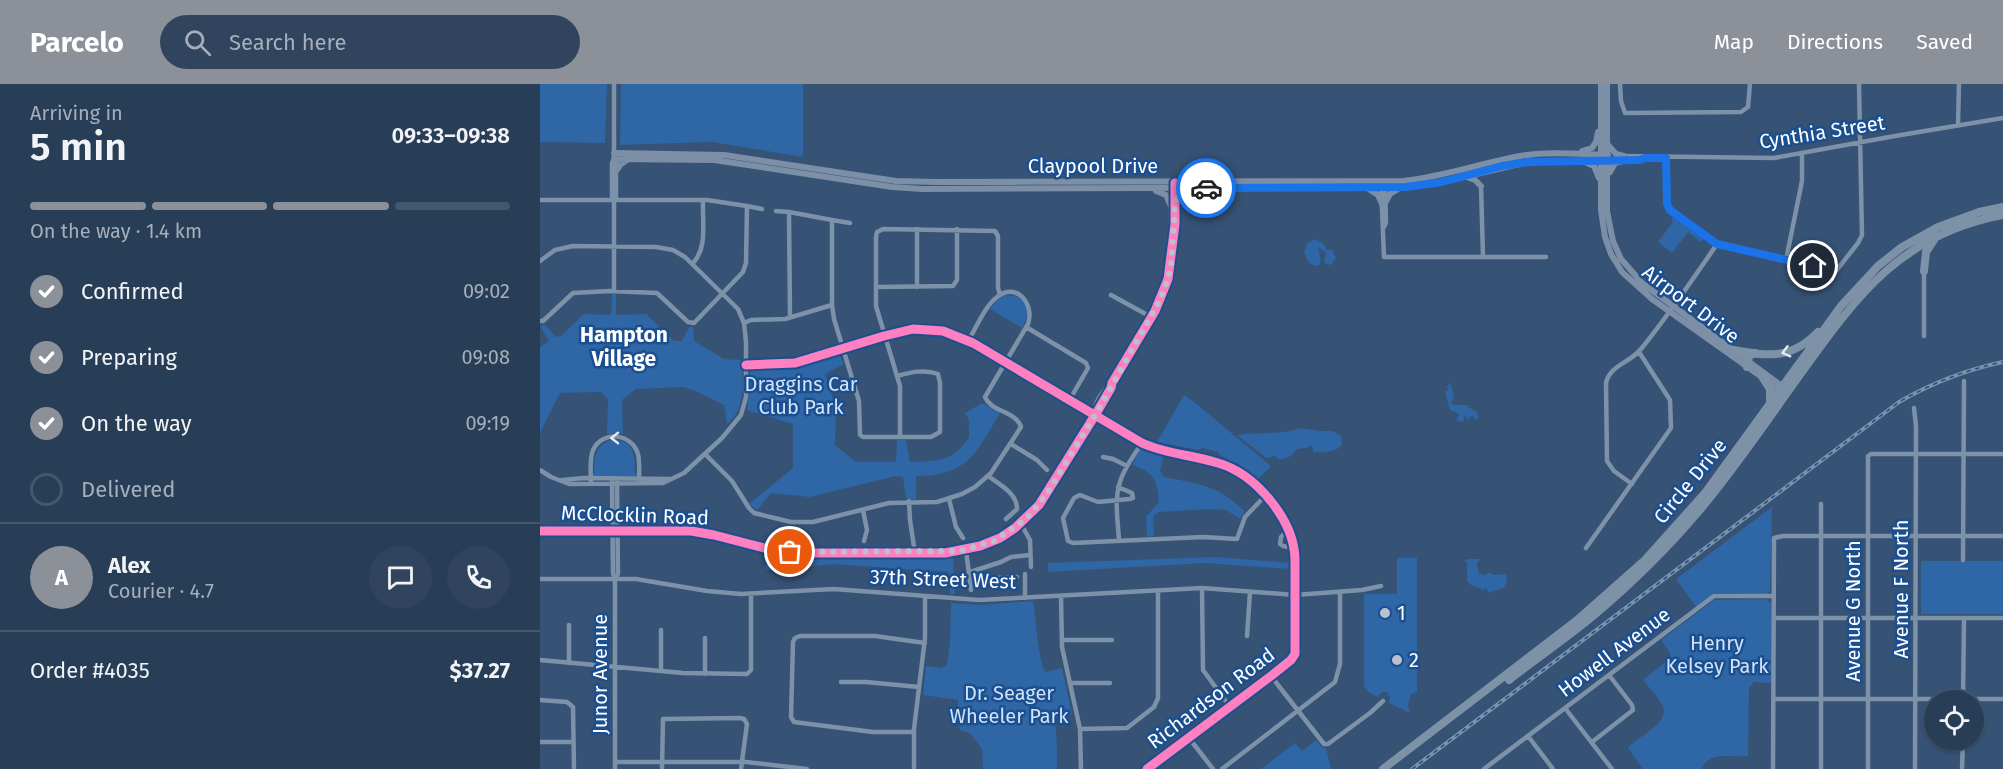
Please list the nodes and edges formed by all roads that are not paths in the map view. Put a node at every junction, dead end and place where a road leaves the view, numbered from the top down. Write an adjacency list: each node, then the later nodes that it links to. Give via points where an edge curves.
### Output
1 (614, 84): 14 (street)
2 (1601, 84): 8 (main road, Airport Drive)
3 (1607, 84): 12 (main road, Airport Drive)
4 (1620, 84): 5 (street, via 1625,113 1741,112 1748,107)
5 (1750, 84)
6 (1859, 84): 11 (street)
7 (1959, 84): 10 (street)
8 (1601, 114): 15 (main road, via 1592,148); 16 (main road, Airport Drive)
9 (2003, 118): 10 (street, Cynthia Street)
10 (1958, 125): 11 (street, Cynthia Street)
11 (1860, 142): 13 (street, Cynthia Street); 53 (street, via 1859,241 1836,271)
12 (1607, 143): 16 (main road, Airport Drive); 17 (main road)
13 (1802, 153): 18 (street, Cynthia Street, via 1774,158); 53 (street, via 1802,182)
14 (614, 156): 19 (main road, Claypool Drive); 21 (street); 25 (main road, Claypool Drive, via 724,155 915,182); 32 (street)
15 (1568, 157): 16 (main road, Claypool Drive); 20 (main road, Claypool Drive); 23 (main road, via 1594,166); 24 (main road, Claypool Drive, via 1522,156)
16 (1604, 157): 17 (street, Cynthia Street); 23 (main road, Airport Drive)
17 (1625, 158): 18 (street, Cynthia Street); 23 (main road, via 1612,166)
18 (1666, 158): 47 (street, via 1668,207)
19 (630, 159): 21 (main road); 28 (main road, Claypool Drive, via 721,161 906,189)
20 (1491, 169): 22 (main road, Claypool Drive); 26 (main road, via 1483,175)
21 (616, 171): 32 (street)
22 (1460, 177): 26 (main road, via 1472,177); 27 (main road, Claypool Drive)
23 (1604, 184): 64 (main road, Airport Drive, via 1602,226 1611,254 1632,282)
24 (1383, 185): 25 (main road, Claypool Drive); 27 (main road, Claypool Drive); 30 (main road, Claypool Drive); 34 (street)
25 (1173, 186): 28 (main road, Claypool Drive); 29 (main road, Claypool Drive); 36 (street, McClocklin Road)
26 (1481, 186): 49 (street)
27 (1400, 187): 34 (main road, via 1389,194)
28 (1147, 188): 36 (main road, via 1166,195)
29 (1190, 188): 30 (main road, Claypool Drive); 36 (main road, via 1179,194)
30 (1366, 188): 34 (main road)
31 (540, 200): 32 (street)
32 (614, 200): 33 (street); 48 (street)
33 (703, 200): 35 (street); 54 (street, via 701,254)
34 (1384, 204): 49 (street, via 1384,257)
35 (747, 206): 38 (street); 59 (street, via 745,268)
36 (1173, 206): 66 (street, McClocklin Road, via 1168,279)
37 (2003, 207): 63 (highway, Circle Drive, via 1959,218 1911,242 1878,266)
38 (762, 209)
39 (776, 211): 40 (street)
40 (789, 212): 42 (street); 65 (street)
41 (2003, 215): 46 (highway, Circle Drive)
42 (832, 220): 43 (street); 62 (street)
43 (850, 223)
44 (917, 229): 45 (street); 56 (street, via 878,232); 57 (street)
45 (957, 229): 57 (street, via 955,284); 60 (street, via 997,233)
46 (1936, 237): 50 (highway, Circle Drive); 55 (highway, via 1928,248)
47 (1717, 244): 53 (street); 64 (street)
48 (614, 246): 52 (street, via 564,247); 54 (street, via 668,248); 58 (street)
49 (1482, 256): 51 (street)
50 (1905, 256): 55 (highway, via 1919,257); 78 (highway, Circle Drive, via 1855,301)
51 (1546, 257)
52 (540, 260)
53 (1786, 260)
54 (693, 263): 59 (street)
55 (1924, 272): 71 (street)
56 (876, 287): 57 (street); 70 (street, via 876,306)
57 (917, 287)
58 (614, 291): 59 (street, via 657,293 691,323); 67 (street, via 573,293)
59 (723, 294): 68 (street, via 738,309)
60 (1000, 295): 69 (street, via 1014,293 1025,299 1030,315); 72 (street)
61 (1111, 295): 66 (street)
62 (832, 305): 65 (street); 73 (street)
63 (1841, 306): 76 (highway, one-way to 76, via 1797,349 1773,355); 84 (highway, Circle Drive)
64 (1671, 309): 74 (main road, Airport Drive); 75 (street); 79 (main road, Airport Drive)
65 (790, 317): 68 (street)
66 (1151, 317): 88 (street, McClocklin Road, via 1093,408)
67 (540, 321)
68 (744, 323): 80 (street)
69 (1026, 327): 77 (street); 85 (street, via 1086,363 1088,368)
70 (884, 336): 72 (street, Richardson Road, via 927,329); 73 (street, Richardson Road); 81 (street)
71 (1924, 336)
72 (968, 341): 77 (street, Richardson Road)
73 (843, 349): 80 (street, Richardson Road, via 791,363); 90 (street, via 859,401 861,435)
74 (1733, 350): 76 (highway); 79 (main road, Airport Drive)
75 (1639, 352): 105 (street, via 1670,400 1672,425); 105 (street, via 1613,369 1605,383 1607,461)
76 (1755, 353): 79 (highway, via 1749,356)
77 (1004, 363): 85 (street, Richardson Road); 92 (street, via 985,397 1020,424)
78 (1809, 363): 84 (highway); 89 (highway, Circle Drive)
79 (1747, 364): 82 (main road, Airport Drive); 84 (main road, Airport Drive)
80 (746, 365): 93 (street, via 746,397 741,415)
81 (897, 376): 90 (street); 90 (street, via 931,372 938,374 940,383 938,434)
82 (1763, 378): 84 (main road, Airport Drive); 87 (highway, via 1771,394)
83 (1964, 381): 95 (street)
84 (1782, 389): 87 (highway, Circle Drive); 89 (highway)
85 (1069, 401): 88 (street, Richardson Road)
86 (1914, 408): 94 (street, Avenue F North)
87 (1767, 409): 212 (highway, Circle Drive, via 1689,512 1623,581)
88 (1094, 415): 91 (street, Richardson Road); 114 (street, McClocklin Road, via 1046,495)
89 (1770, 417): 213 (highway, Circle Drive, via 1698,512 1651,564 1592,617)
90 (900, 436)
91 (1142, 443): 98 (street); 107 (street, Richardson Road, via 1227,466)
92 (1011, 444): 100 (street); 101 (street)
93 (705, 454): 104 (street, via 690,469 670,479); 112 (street, via 735,485 752,512 759,515 813,522)
94 (1916, 454): 95 (street); 119 (street, Avenue G North, via 1869,456); 120 (street, Avenue F North)
95 (1963, 454): 96 (street); 121 (street)
96 (2003, 454)
97 (1103, 457): 98 (street)
98 (1127, 466): 106 (street)
99 (540, 470): 102 (street, via 562,480)
100 (1047, 470)
101 (988, 476): 108 (street); 113 (street, via 1017,503 1017,510)
102 (591, 481): 103 (street); 104 (street, one-way to 102, via 636,449 615,436 602,440 594,449)
103 (615, 481): 104 (street); 117 (street, Junor Avenue)
104 (639, 481)
105 (1632, 483): 127 (street)
106 (1118, 487): 110 (street); 110 (street, via 1134,496)
107 (1265, 496): 115 (street, Richardson Road, via 1281,514); 124 (street, via 1245,517 1237,539)
108 (949, 500): 109 (street); 123 (street)
109 (909, 501): 112 (street); 129 (street)
110 (1117, 501): 124 (street); 124 (street, via 1094,501 1078,495 1063,520 1070,542)
111 (1821, 504): 118 (street)
112 (863, 510): 125 (street, via 867,530)
113 (1006, 519)
114 (1021, 524): 128 (street, McClocklin Road, via 994,541); 130 (street, via 1030,540)
115 (1288, 530): 126 (street, Richardson Road); 126 (street, via 1280,544)
116 (540, 531): 117 (street, McClocklin Road)
117 (615, 531): 129 (street, McClocklin Road, via 699,532 790,552); 136 (street, Junor Avenue)
118 (1821, 536): 119 (street); 149 (street, via 1774,538); 152 (street)
119 (1868, 536): 120 (street); 153 (street, Avenue G North)
120 (1916, 536): 121 (street); 154 (street, Avenue F North)
121 (1963, 536): 122 (street); 131 (street)
122 (2003, 536)
123 (963, 538)
124 (1119, 540)
125 (864, 541)
126 (1294, 548): 146 (street, Richardson Road)
127 (1586, 548)
128 (966, 550): 129 (street, McClocklin Road); 133 (street)
129 (913, 552)
130 (1030, 555): 132 (street); 133 (street, via 1011,557)
131 (1963, 560)
132 (1031, 567)
133 (970, 572): 138 (street)
134 (1025, 574): 150 (street)
135 (1017, 577): 138 (street)
136 (615, 578): 137 (street, 37th Street West); 145 (street, 37th Street West); 166 (street, Junor Avenue)
137 (540, 579)
138 (970, 579): 141 (street)
139 (1381, 586): 144 (street, 37th Street West)
140 (1202, 588): 142 (street, 37th Street West); 143 (street, 37th Street West); 185 (street, via 1203,670)
141 (971, 591)
142 (1158, 591): 148 (street, 37th Street West); 188 (street, via 1157,703 1127,728)
143 (1250, 592): 146 (street, 37th Street West); 159 (street)
144 (1340, 592): 146 (street, 37th Street West); 187 (street, via 1337,677 1332,686)
145 (751, 595): 147 (street, 37th Street West, via 834,589); 168 (street, via 750,672)
146 (1295, 595): 170 (street, Richardson Road, via 1295,654)
147 (926, 596): 150 (street, 37th Street West); 163 (street)
148 (1060, 596): 150 (street, 37th Street West); 161 (street)
149 (1774, 596): 151 (street); 169 (street, Howell Avenue, via 1714,596)
150 (1025, 598)
151 (1774, 618): 152 (street); 178 (street)
152 (1820, 618): 153 (street); 179 (street)
153 (1868, 618): 154 (street); 180 (street, Avenue G North)
154 (1916, 618): 155 (street); 176 (street, Avenue F North)
155 (1964, 618): 156 (street); 175 (street)
156 (2003, 618)
157 (569, 625): 165 (street)
158 (661, 630): 167 (street)
159 (1247, 636)
160 (705, 639): 168 (street)
161 (1062, 640): 162 (street); 172 (street)
162 (1112, 640)
163 (925, 643): 174 (street); 189 (street, via 868,636 800,636 793,642 794,722 873,732)
164 (540, 660): 165 (street)
165 (569, 663): 166 (street)
166 (615, 667): 167 (street); 196 (street, Junor Avenue)
167 (661, 671): 168 (street)
168 (705, 674)
169 (1609, 675): 186 (street, Howell Avenue); 194 (street, via 1633,711)
170 (1271, 676): 185 (street, Richardson Road); 187 (street)
171 (841, 682): 174 (street)
172 (1070, 683): 173 (street); 188 (street)
173 (1110, 683)
174 (919, 687): 189 (street)
175 (1963, 690)
176 (1916, 698): 177 (street); 180 (street); 220 (street, Avenue F North)
177 (1924, 698)
178 (1774, 699): 179 (street); 217 (street)
179 (1820, 699): 180 (street); 218 (street)
180 (1868, 699): 219 (street, Avenue G North)
181 (1984, 699): 182 (street)
182 (2003, 699)
183 (540, 700): 193 (street, via 572,705)
184 (1383, 700): 187 (street, via 1326,745)
185 (1230, 707): 191 (street, Richardson Road)
186 (1565, 708): 190 (street, Howell Avenue); 194 (street)
187 (1297, 712): 211 (street)
188 (1080, 729): 207 (street)
189 (914, 732): 206 (street)
190 (1528, 736): 214 (street, Howell Avenue); 215 (street)
191 (1189, 738): 199 (street, Richardson Road); 210 (street)
192 (540, 742): 193 (street)
193 (573, 742): 201 (street)
194 (1592, 742): 216 (street)
195 (1963, 750): 221 (street)
196 (615, 762): 197 (street); 202 (street, Junor Avenue)
197 (662, 762): 198 (street); 198 (street, via 663,719 743,718 747,722); 203 (street)
198 (742, 762): 200 (street); 204 (street)
199 (1154, 764): 208 (street, Richardson Road); 209 (street)
200 (785, 768): 205 (street)
201 (574, 769)
202 (615, 769)
203 (662, 769)
204 (741, 769)
205 (807, 769)
206 (914, 769)
207 (1081, 769)
208 (1147, 769)
209 (1158, 769)
210 (1213, 769)
211 (1222, 769)
212 (1383, 769)
213 (1391, 769)
214 (1484, 769)
215 (1553, 769)
216 (1612, 769)
217 (1773, 769)
218 (1821, 769)
219 (1868, 769)
220 (1915, 769)
221 (1962, 769)

